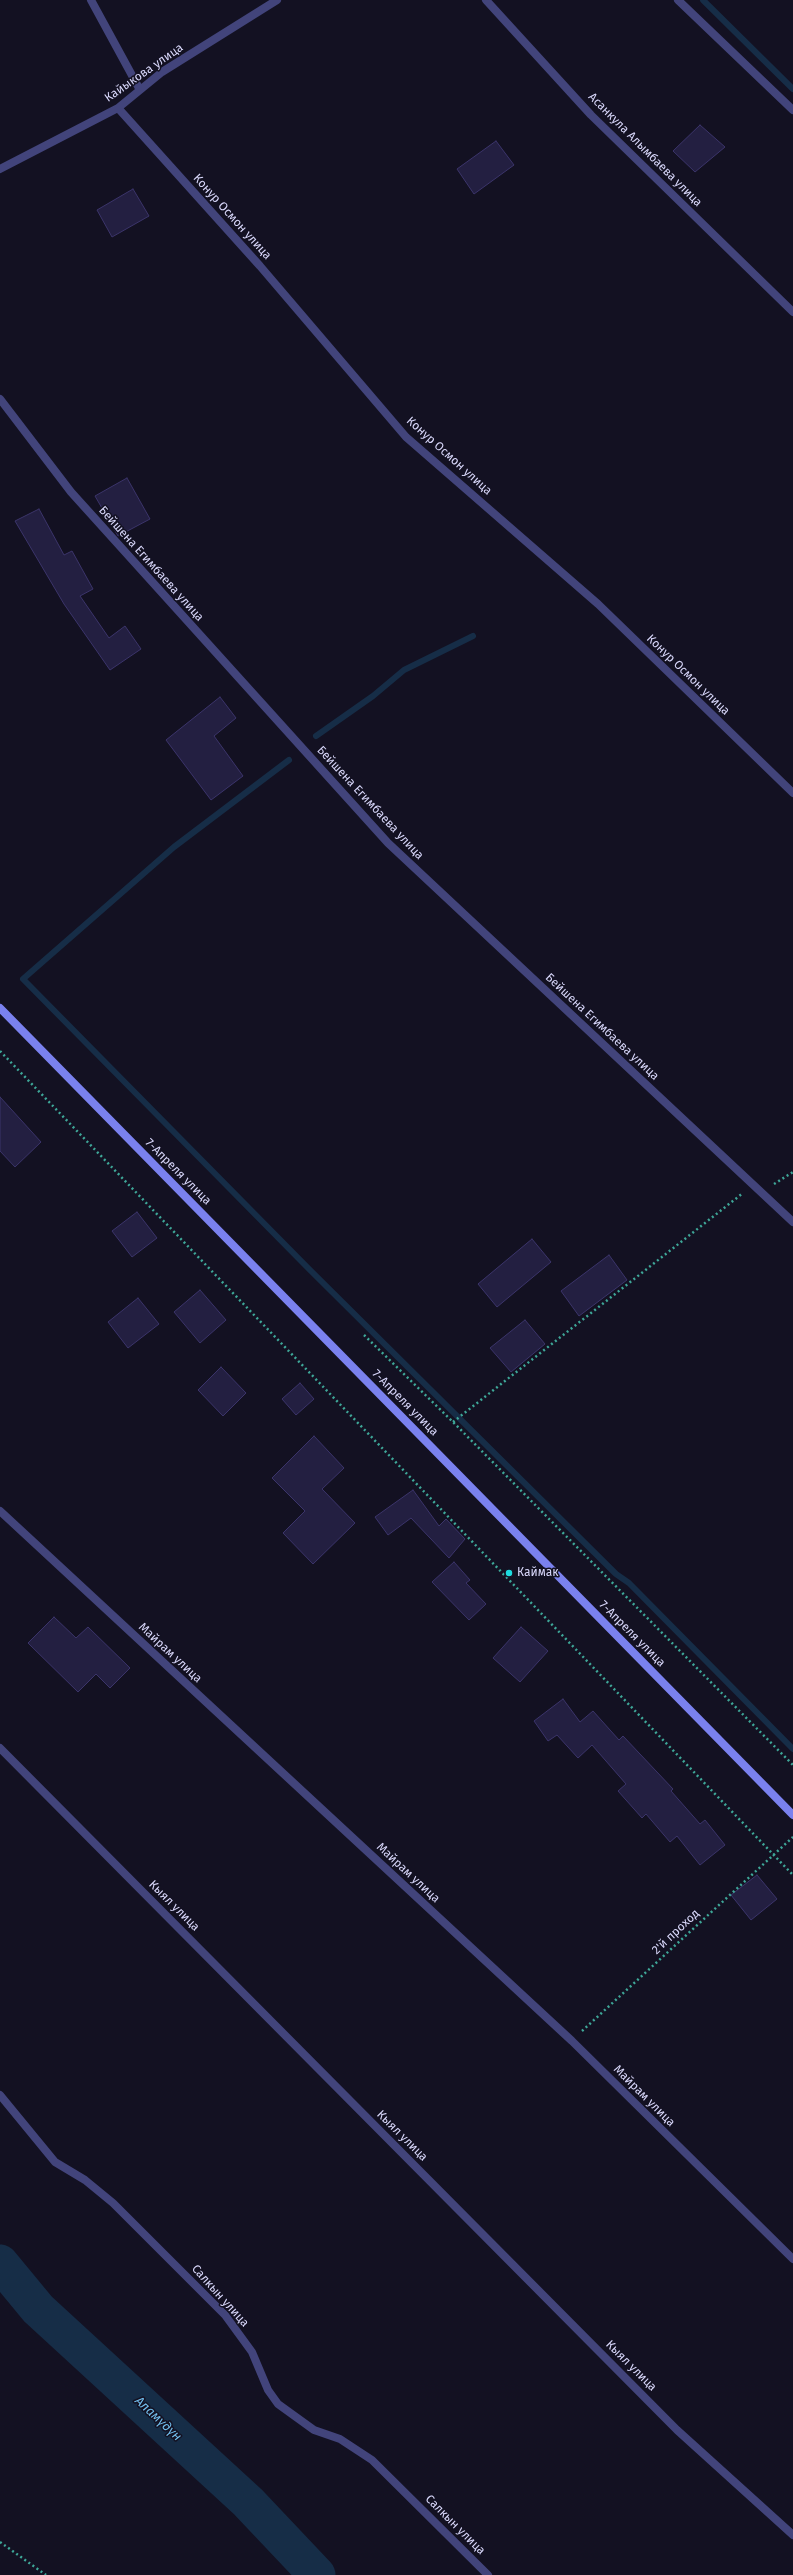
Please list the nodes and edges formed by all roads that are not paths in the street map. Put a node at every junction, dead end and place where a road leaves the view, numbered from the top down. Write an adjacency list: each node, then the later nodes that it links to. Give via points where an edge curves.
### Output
1 (91, 0): 5 (street)
2 (276, 0): 5 (street, Кайыкова улица, via 162,72)
3 (486, 0): 9 (street, Асанкула Алымбаева улица, via 591,115)
4 (678, 0): 7 (street)
5 (140, 90): 6 (street, Кайыкова улица)
6 (118, 108): 8 (street, Кайыкова улица); 11 (street, Конур Осмон улица, via 260,266 406,437 598,604)
7 (793, 110)
8 (0, 169)
9 (793, 312)
10 (0, 399): 13 (street, Бейшена Егимбаева улица, via 71,492 388,843)
11 (793, 793)
12 (0, 1008): 16 (main road, 7-Апреля улица)
13 (793, 1222)
14 (0, 1511): 18 (street, Майрам улица, via 572,2041)
15 (0, 1748): 19 (street, Кыял улица, via 677,2430)
16 (793, 1815)
17 (0, 2095): 20 (street, Салкын улица, via 55,2162 85,2180 113,2203 225,2315 252,2352 268,2390 278,2404 314,2430 340,2439 372,2460)
18 (793, 2260)
19 (793, 2535)
20 (488, 2575)

